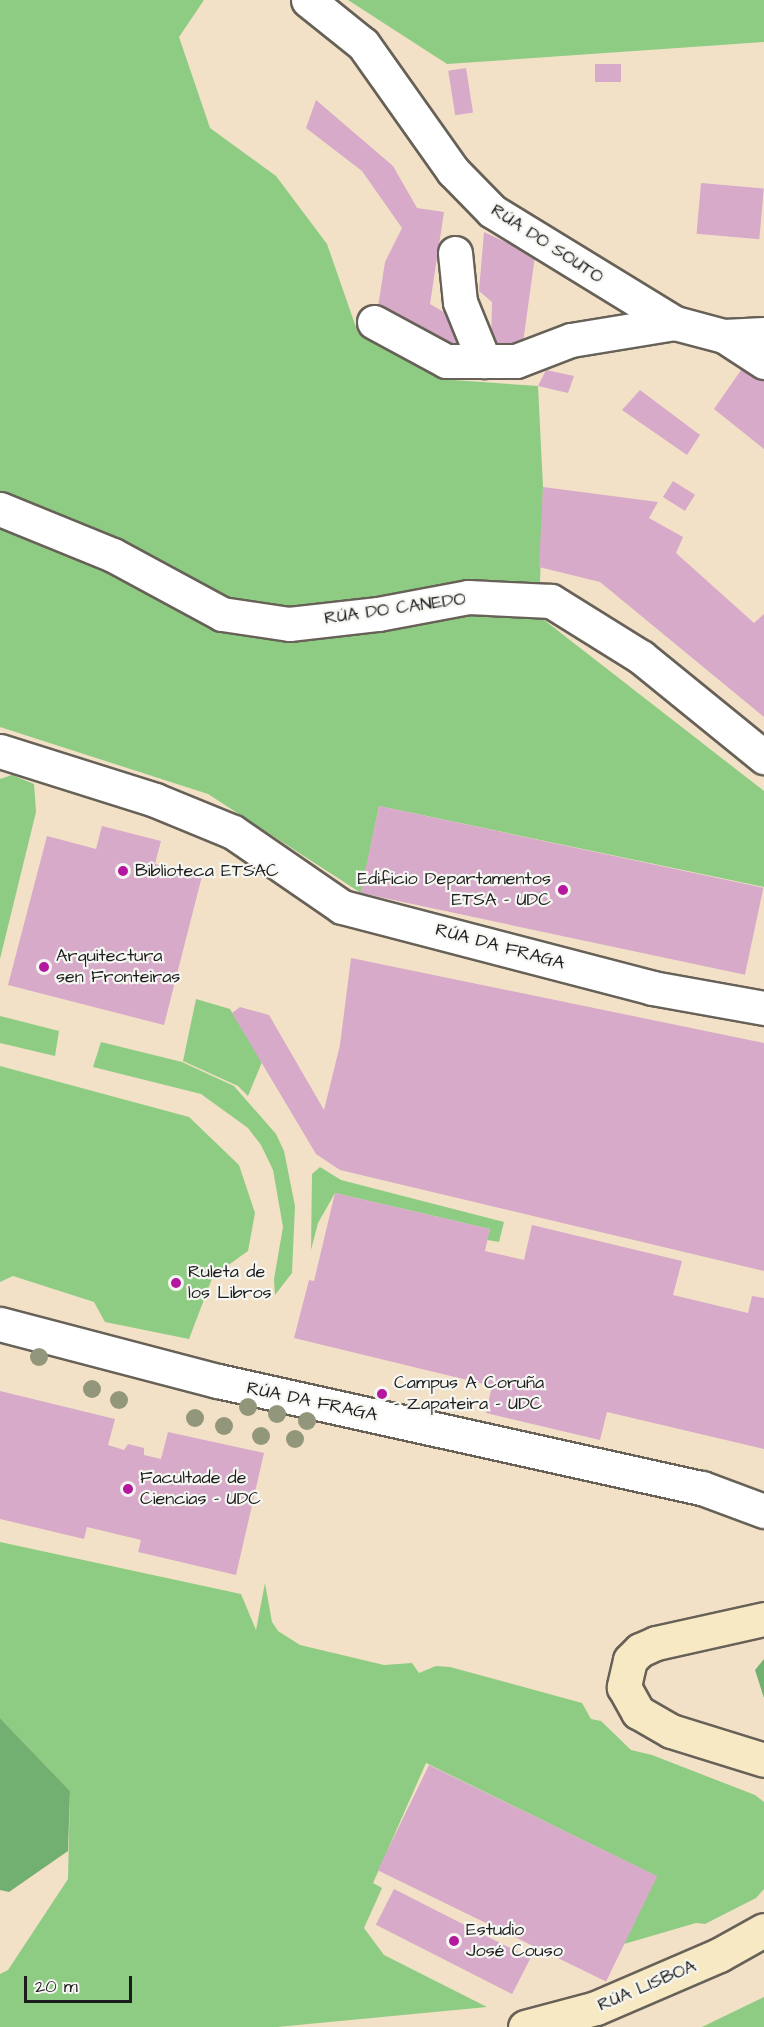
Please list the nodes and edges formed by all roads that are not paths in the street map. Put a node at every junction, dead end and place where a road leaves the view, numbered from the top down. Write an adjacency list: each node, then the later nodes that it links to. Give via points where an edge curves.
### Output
1 (308, 0): 4 (street, RÚA DO SOUTO, via 363,44 453,171 492,211)
2 (455, 253): 7 (street, via 460,302)
3 (374, 322): 7 (street, via 446,361)
4 (675, 323): 6 (street, RÚA DO SOUTO); 7 (street, via 571,340 516,361)
5 (764, 334): 6 (street)
6 (724, 336): 8 (street)
7 (484, 361)
8 (764, 362)
9 (0, 509): 10 (street, RÚA DO CANEDO, via 113,555 222,614 289,624 378,614 468,597 551,601 641,657)
10 (764, 757)
11 (6, 758): 12 (street, RÚA DA FRAGA, via 155,800 233,832 342,907 652,988)
12 (764, 1008)
13 (0, 1324): 14 (street, RÚA DA FRAGA, via 218,1381 702,1488)
14 (764, 1511)
15 (764, 1618): 16 (street, via 640,1650 630,1660 624,1687 638,1712 671,1731)
16 (764, 1760)
17 (764, 1930): 18 (street, RÚA LISBOA, via 719,1955 596,2008)
18 (525, 2027)

